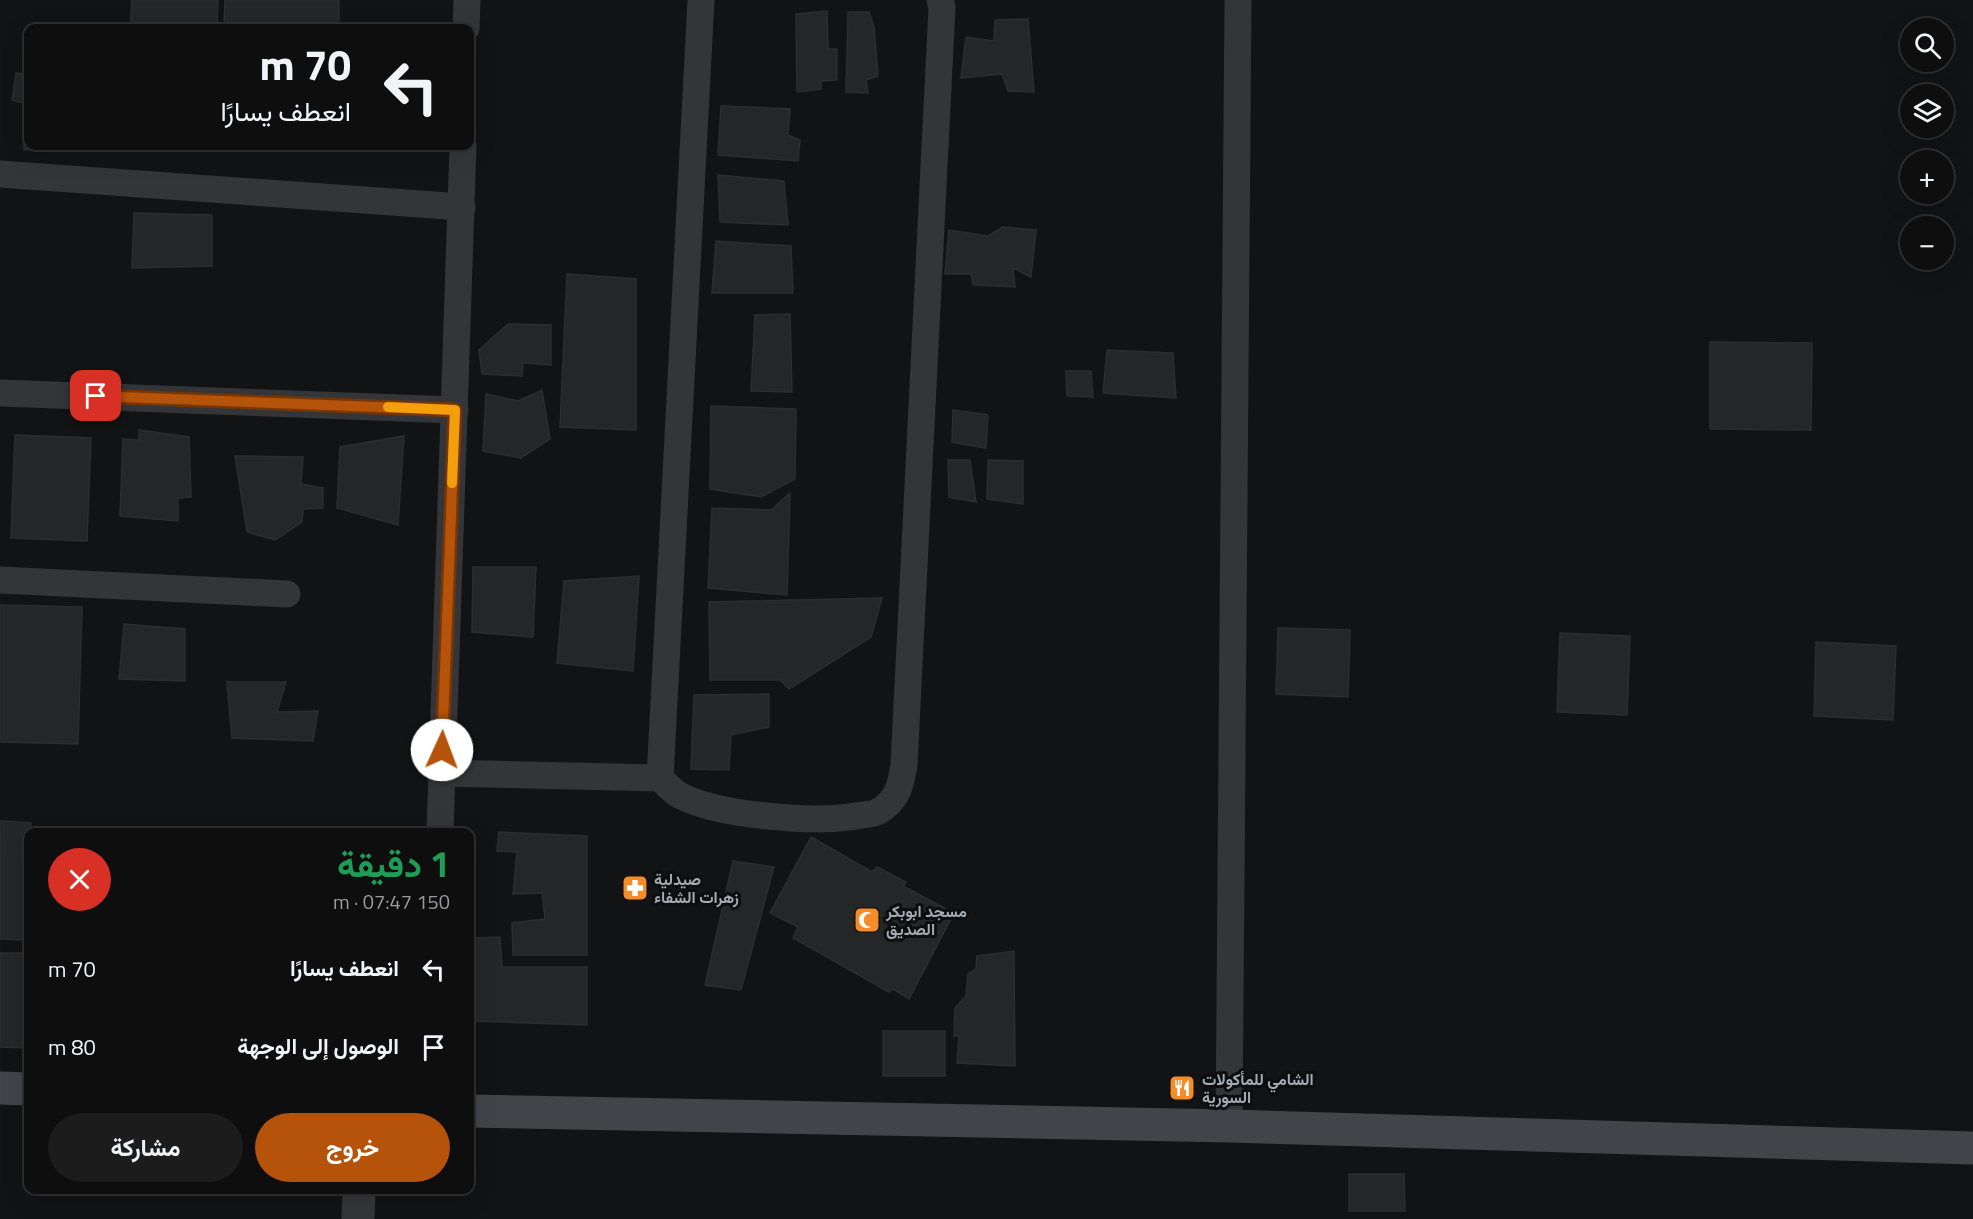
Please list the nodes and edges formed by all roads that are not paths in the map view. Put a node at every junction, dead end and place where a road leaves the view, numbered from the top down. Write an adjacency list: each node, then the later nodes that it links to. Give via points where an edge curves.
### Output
1 (467, 0): 5 (street)
2 (701, 0): 14 (street)
3 (940, 0): 14 (street, via 901,784 894,799 878,812 849,818 804,819 709,806 681,796)
4 (1238, 0): 19 (street)
5 (466, 24)
6 (463, 150): 8 (street)
7 (0, 174): 8 (street)
8 (462, 207): 10 (street)
9 (0, 393): 10 (street)
10 (455, 410): 13 (street)
11 (0, 580): 12 (street)
12 (286, 594)
13 (442, 773): 14 (street); 15 (street)
14 (660, 778)
15 (440, 828)
16 (0, 1088): 17 (main road)
17 (24, 1089)
18 (474, 1111): 19 (main road)
19 (1229, 1126): 20 (main road)
20 (1973, 1148)
21 (359, 1194): 22 (street)
22 (358, 1219)

